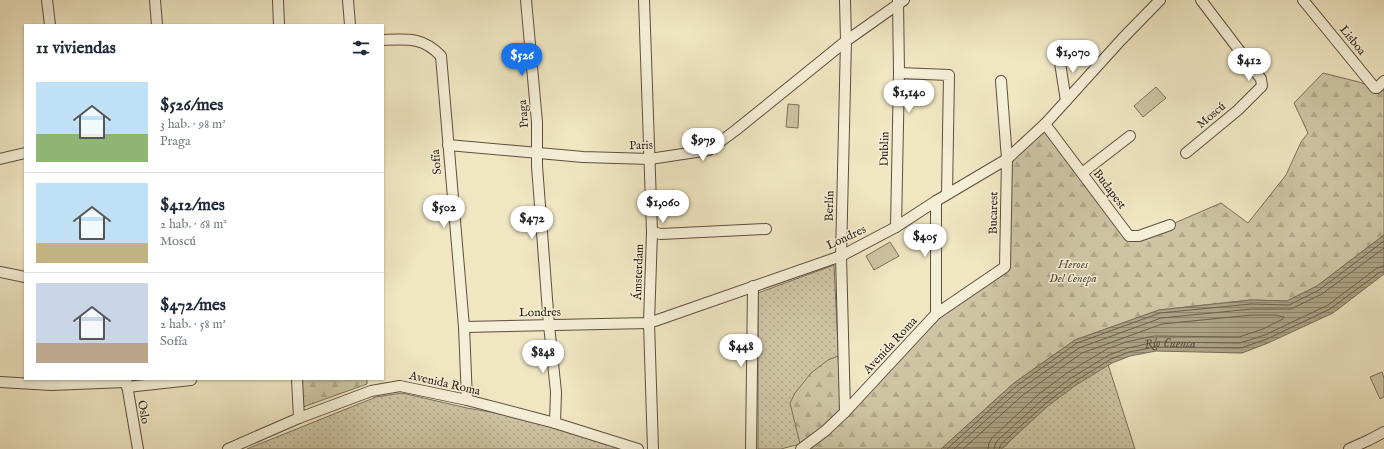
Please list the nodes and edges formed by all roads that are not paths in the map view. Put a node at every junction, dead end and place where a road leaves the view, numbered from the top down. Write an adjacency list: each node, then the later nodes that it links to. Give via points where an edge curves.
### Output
1 (47, 0): 12 (street)
2 (155, 0): 13 (street)
3 (278, 0): 14 (street)
4 (348, 0): 15 (street)
5 (526, 0): 28 (street, Praga, via 537,122)
6 (644, 0): 31 (street, Ámsterdam)
7 (845, 0): 17 (street, Berlín)
8 (1160, 0): 22 (street, Londres)
9 (1200, 0): 27 (street, Moscú, via 1261,79 1262,86 1238,110)
10 (1303, 0): 21 (street, Lisboa, via 1375,88)
11 (900, 1): 17 (street, Paris); 19 (street, Dublin)
12 (50, 24)
13 (157, 24)
14 (280, 24)
15 (350, 24)
16 (384, 40): 25 (street, Sofía, via 419,40 441,56)
17 (846, 41): 31 (street, Paris, via 709,150); 39 (street, Berlín)
18 (1058, 50): 22 (street)
19 (899, 73): 33 (street, via 949,75); 36 (street, Dublin)
20 (1001, 81): 29 (street, Bucarest)
21 (1384, 81)
22 (1066, 101): 23 (street, Londres)
23 (1045, 124): 29 (street, Londres); 32 (street, Budapest)
24 (1130, 136): 32 (street)
25 (448, 145): 28 (street, Paris); 47 (street, Sofía)
26 (24, 153): 30 (street)
27 (1186, 153)
28 (537, 154): 31 (street, Paris); 46 (street, Praga)
29 (1007, 158): 33 (street, Londres); 40 (street, Bucarest)
30 (0, 159)
31 (650, 159): 38 (street, Ámsterdam)
32 (1082, 173): 35 (street, Budapest, via 1129,236 1139,236)
33 (947, 194): 34 (street, Londres)
34 (936, 201): 36 (street, Londres); 44 (street)
35 (1170, 225)
36 (896, 227): 39 (street, Londres)
37 (766, 229): 38 (street, via 661,234)
38 (652, 232): 45 (street, Ámsterdam)
39 (841, 256): 43 (street, Londres); 53 (street, Berlín)
40 (1005, 267): 44 (street, Avenida Roma)
41 (0, 272): 42 (street)
42 (24, 277)
43 (753, 286): 45 (street, Londres); 61 (street)
44 (936, 314): 53 (street, Avenida Roma)
45 (649, 323): 46 (street, Londres); 60 (street, Ámsterdam)
46 (549, 325): 47 (street, Londres); 55 (street, Praga, via 556,392)
47 (464, 327): 52 (street, Sofía)
48 (191, 380): 51 (street)
49 (297, 380): 54 (street)
50 (0, 382): 51 (street, via 50,385)
51 (126, 383): 57 (street, Oslo)
52 (467, 400): 54 (street, Avenida Roma, via 400,386 371,391); 55 (street, Avenida Roma)
53 (845, 412): 62 (street, Avenida Roma)
54 (299, 418): 58 (street, Avenida Roma)
55 (554, 423): 59 (street, Avenida Roma)
56 (1384, 432): 63 (street)
57 (138, 449)
58 (228, 449)
59 (638, 449)
60 (653, 449)
61 (751, 449)
62 (801, 449)
63 (1349, 449)

